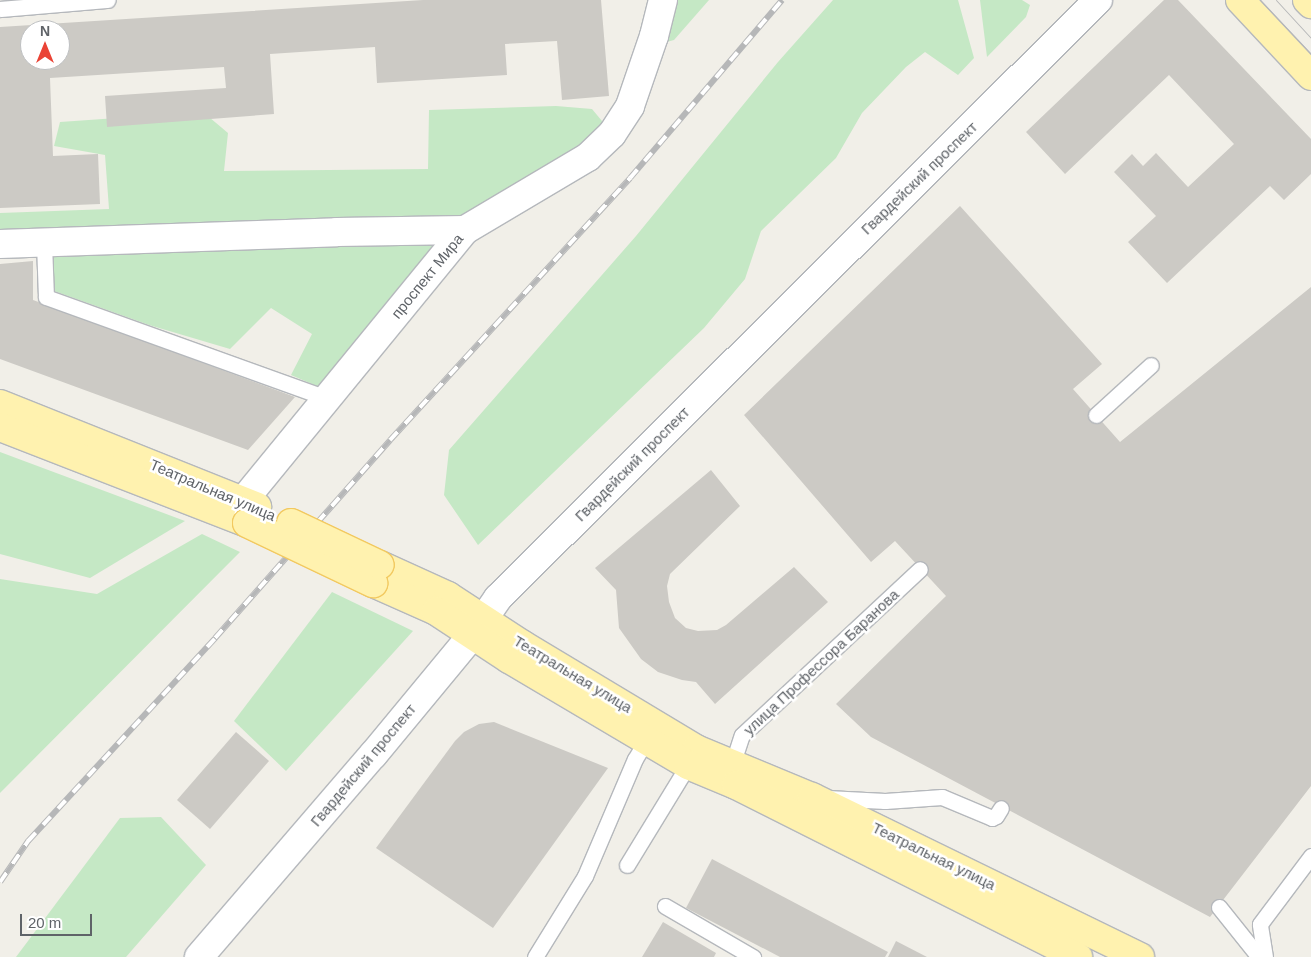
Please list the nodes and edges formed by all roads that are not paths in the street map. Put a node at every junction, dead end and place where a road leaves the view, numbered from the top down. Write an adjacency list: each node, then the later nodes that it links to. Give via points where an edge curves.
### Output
1 (108, 0): 7 (lane)
2 (663, 0): 9 (main road, проспект Мира, via 630,106 612,134 588,157)
3 (1098, 0): 19 (main road, Гвардейский проспект, via 498,598)
4 (1240, 0): 8 (main road)
5 (1307, 0): 6 (main road)
6 (1311, 4)
7 (0, 9)
8 (1311, 76)
9 (465, 230): 10 (main road); 13 (main road, проспект Мира)
10 (44, 243): 11 (main road); 13 (lane, via 46,297)
11 (0, 244)
12 (1151, 365): 15 (lane)
13 (327, 398): 17 (main road, проспект Мира)
14 (0, 404): 17 (main road, Театральная улица)
15 (1096, 415)
16 (0, 427): 17 (main road, Театральная улица)
17 (249, 511): 19 (main road, Театральная улица, bridge, via 376,574 448,596)
18 (920, 569): 21 (lane, улица Профессора Баранова, via 742,734)
19 (478, 627): 20 (main road, Театральная улица, via 510,659); 21 (main road, Театральная улица, via 696,749); 29 (main road, Гвардейский проспект)
20 (646, 741): 22 (main road, Театральная улица); 30 (lane, via 635,759 585,876)
21 (733, 762): 23 (main road, Театральная улица)
22 (688, 765): 26 (lane); 32 (main road, Театральная улица, via 736,785)
23 (812, 797): 24 (lane, via 885,801 942,797 992,818); 33 (main road, Театральная улица)
24 (1001, 808)
25 (1311, 856): 35 (lane, via 1260,924)
26 (627, 864)
27 (665, 906): 31 (lane)
28 (1219, 906): 34 (lane)
29 (199, 957)
30 (535, 957)
31 (753, 957)
32 (1078, 957)
33 (1140, 957)
34 (1259, 957)
35 (1265, 957)

